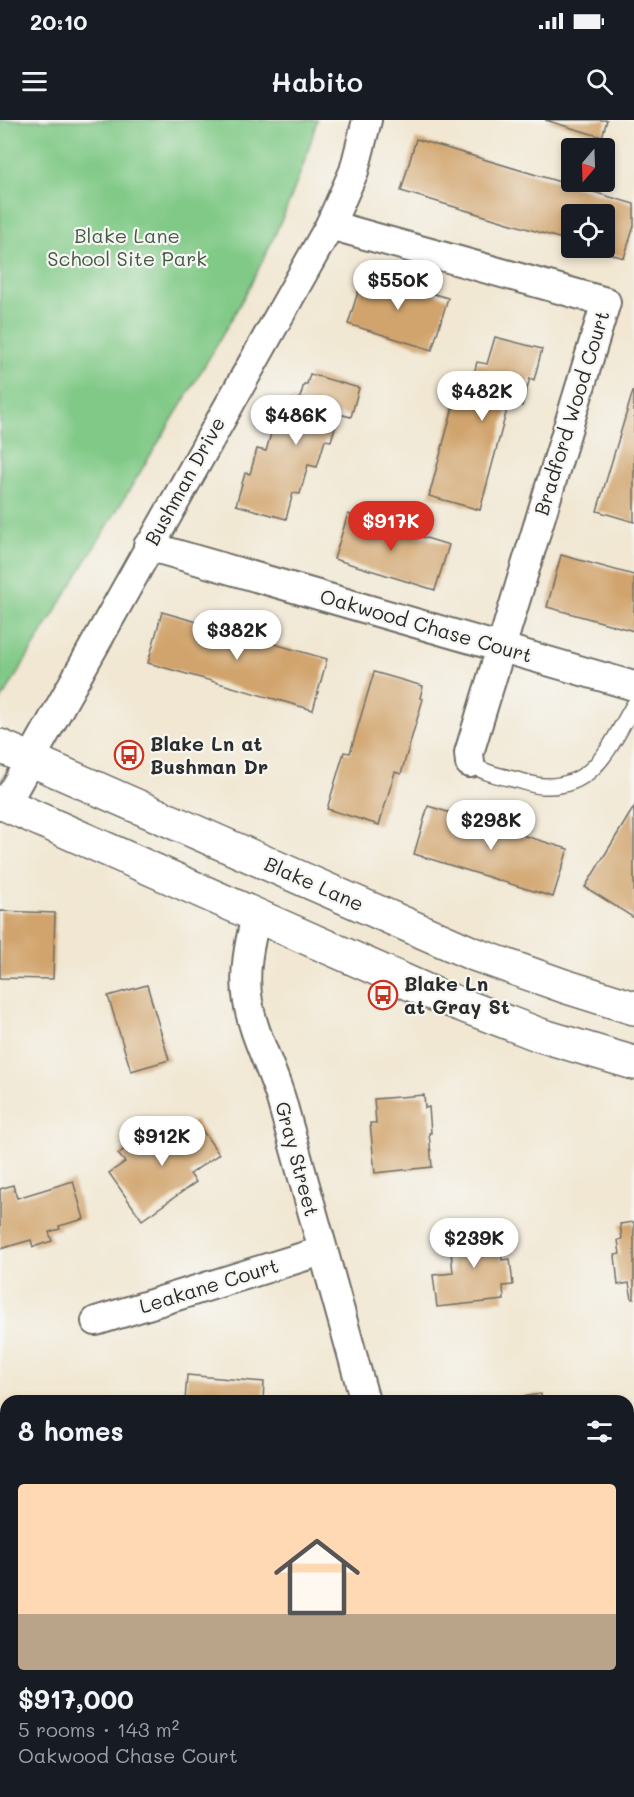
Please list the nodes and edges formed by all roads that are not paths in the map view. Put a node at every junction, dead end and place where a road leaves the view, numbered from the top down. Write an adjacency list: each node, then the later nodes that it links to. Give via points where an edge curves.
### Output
1 (367, 120): 2 (street, Bushman Drive, via 354,171)
2 (330, 225): 3 (street, Bushman Drive); 4 (street, Bradford Wood Court, via 606,302)
3 (148, 546): 4 (street, Oakwood Chase Court); 8 (street, Bushman Drive)
4 (501, 648): 5 (street, Oakwood Chase Court); 9 (street, Bradford Wood Court, via 469,753)
5 (634, 686)
6 (634, 705): 9 (lane, via 599,764 568,785 543,786 479,770)
7 (0, 746): 8 (main road, Blake Lane)
8 (30, 759): 10 (street, Bushman Drive); 12 (main road, Blake Lane, via 471,954)
9 (470, 763)
10 (2, 803): 11 (main road)
11 (256, 916): 13 (main road, via 436,995 540,1035); 14 (street, Gray Street, via 248,949 248,1002 282,1102)
12 (634, 1008)
13 (634, 1063)
14 (322, 1251): 15 (street, Leakane Court); 16 (street, Gray Street)
15 (96, 1321)
16 (363, 1395)

